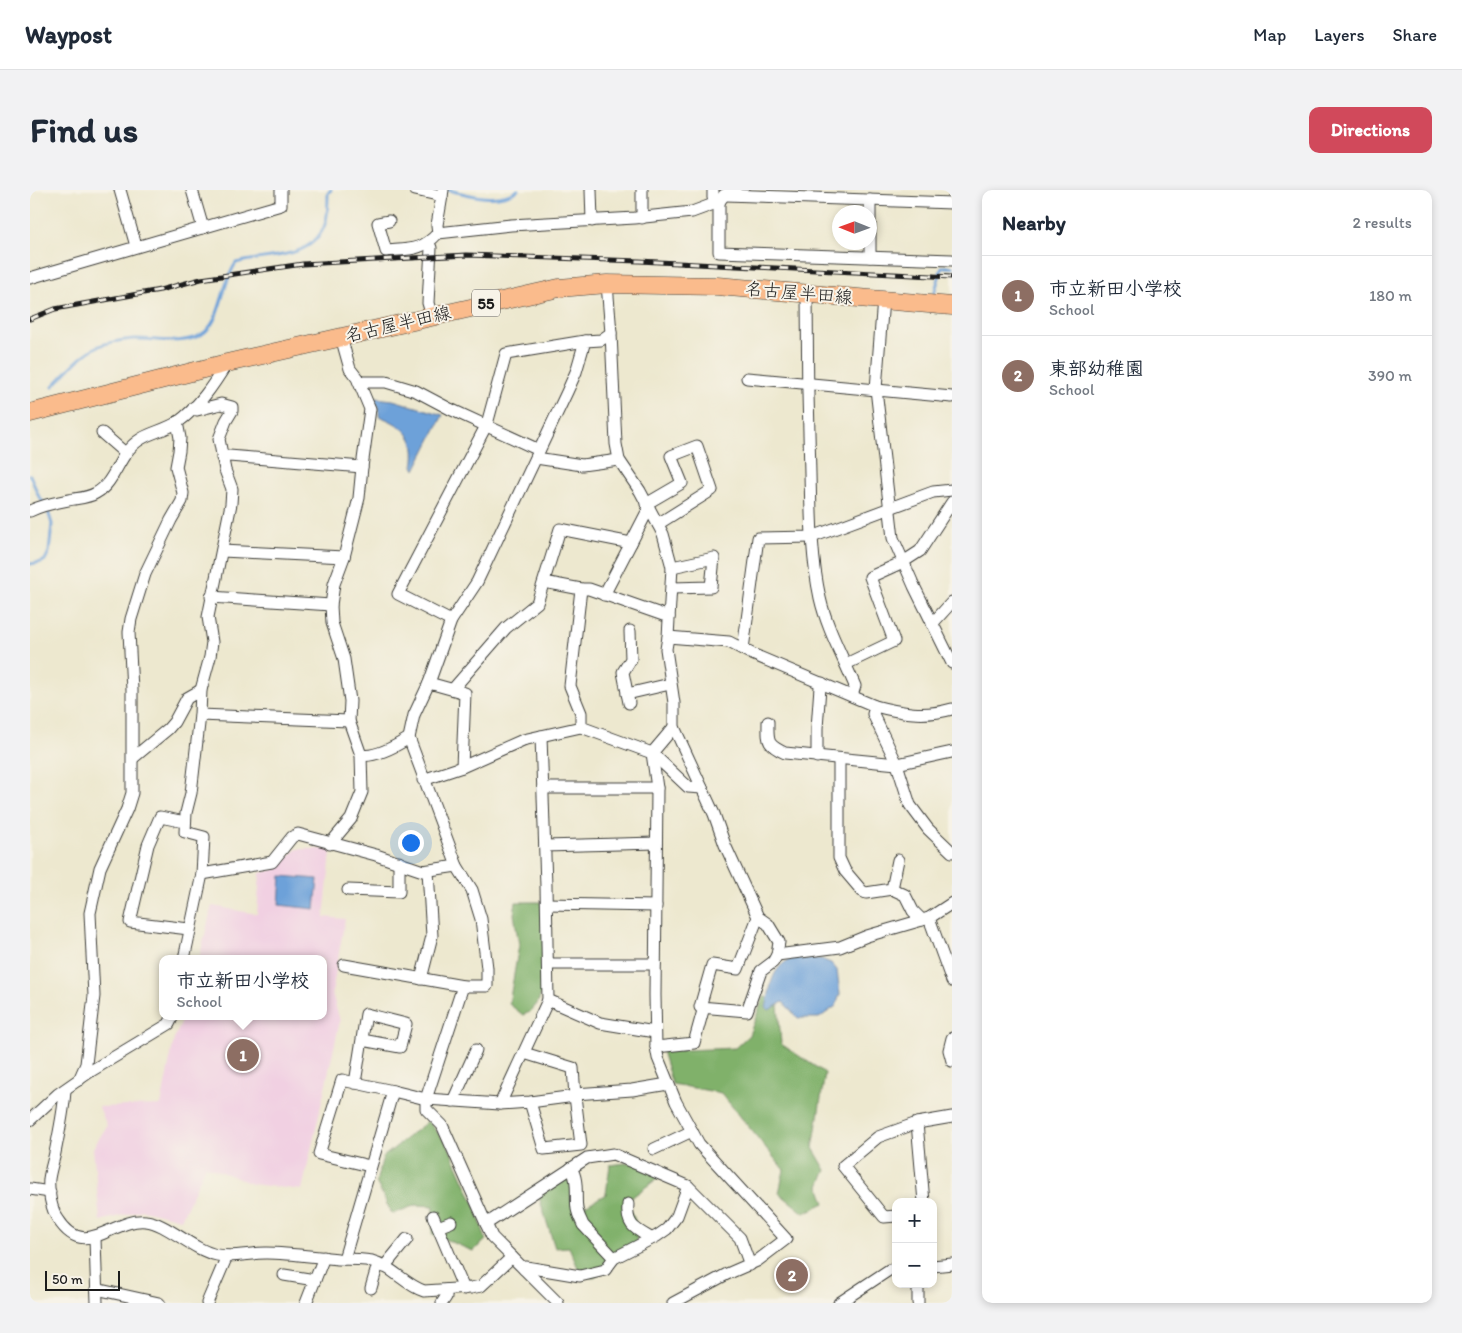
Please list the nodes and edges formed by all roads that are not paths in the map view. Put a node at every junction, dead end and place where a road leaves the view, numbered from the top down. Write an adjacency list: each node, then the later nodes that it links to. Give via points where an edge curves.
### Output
1 (120, 190): 19 (street)
2 (192, 190): 16 (street)
3 (281, 190): 16 (street, via 281,205)
4 (415, 190): 9 (street)
5 (591, 190): 15 (street)
6 (642, 190): 13 (street)
7 (713, 190): 10 (street, via 713,198)
8 (735, 190): 10 (street)
9 (443, 193): 17 (street)
10 (721, 199): 11 (street); 13 (street, via 692,212); 20 (street, via 719,252)
11 (870, 200): 12 (street); 20 (street)
12 (952, 203)
13 (642, 218): 15 (street)
14 (389, 221): 18 (street, via 378,223 386,251 412,249)
15 (592, 221): 17 (street)
16 (204, 228): 19 (street)
17 (438, 232): 18 (street)
18 (429, 243): 27 (street, via 428,304)
19 (136, 246): 22 (street)
20 (870, 258): 21 (street)
21 (952, 260)
22 (30, 278)
23 (607, 284): 24 (main road, 名古屋半田線 / 55, via 716,286); 27 (main road, 名古屋半田線 / 55, via 559,288); 28 (street)
24 (807, 294): 25 (main road, 名古屋半田線 / 55); 34 (street)
25 (883, 299): 26 (main road, 名古屋半田線 / 55); 35 (street)
26 (952, 306)
27 (432, 316): 29 (main road, 名古屋半田線 / 55)
28 (611, 333): 30 (street, via 601,340); 45 (street)
29 (341, 337): 31 (main road, 名古屋半田線 / 55); 33 (street, via 348,364)
30 (585, 342): 40 (street, via 506,354); 43 (street, via 576,372)
31 (227, 363): 37 (street, via 216,382); 38 (main road, 名古屋半田線 / 55)
32 (747, 378): 34 (street)
33 (358, 382): 40 (street, via 386,382 416,391); 46 (street, via 370,410)
34 (807, 382): 35 (street); 53 (street)
35 (876, 389): 36 (street); 50 (street)
36 (952, 396)
37 (194, 406): 39 (street); 44 (street, via 198,410 221,404 232,407 219,439)
38 (30, 413)
39 (177, 422): 42 (street, via 147,434); 93 (street, via 176,468 182,501 146,574 128,632)
40 (487, 424): 43 (street); 67 (street, via 398,594)
41 (102, 433): 42 (street)
42 (125, 454): 51 (street, via 107,483 95,494 46,504)
43 (538, 454): 45 (street, via 582,465); 67 (street, via 477,582)
44 (222, 458): 46 (street); 55 (street, via 232,490)
45 (619, 460): 49 (street)
46 (362, 467): 56 (street, via 359,498)
47 (952, 490): 50 (street, via 933,492)
48 (952, 502): 57 (street, via 920,551)
49 (648, 506): 52 (street); 52 (street, via 682,483 671,456 697,446 712,490); 54 (street)
50 (890, 507): 53 (street); 57 (street, via 893,538)
51 (30, 511)
52 (658, 524): 58 (street)
53 (812, 538): 71 (street, via 758,538); 73 (street, via 820,599)
54 (631, 543): 59 (street, via 560,529); 62 (street)
55 (222, 551): 56 (street); 63 (street)
56 (344, 557): 65 (street, via 334,584)
57 (903, 562): 68 (street); 73 (street, via 870,577 894,641)
58 (672, 567): 60 (street); 60 (street, via 714,558 711,587)
59 (544, 582): 61 (street); 77 (street, via 538,603 506,628)
60 (672, 588): 66 (street)
61 (581, 589): 62 (street); 85 (street, via 570,686 581,714)
62 (604, 595): 66 (street)
63 (211, 597): 65 (street); 78 (street, via 208,617 212,642)
64 (952, 602): 68 (street)
65 (331, 605): 83 (street, via 332,623 344,659)
66 (669, 617): 70 (street)
67 (451, 621): 74 (street)
68 (932, 624): 72 (street)
69 (630, 632): 76 (street, via 630,659 623,672 628,698)
70 (668, 637): 71 (street, via 729,642); 76 (street, via 666,650)
71 (743, 650): 75 (street)
72 (952, 663)
73 (846, 664): 79 (street, via 855,686)
74 (429, 683): 77 (street); 88 (street, via 414,715)
75 (822, 683): 79 (street); 92 (street)
76 (670, 684): 86 (street)
77 (453, 689): 96 (street, via 465,693)
78 (201, 690): 82 (street); 93 (street, via 188,698 168,729)
79 (852, 696): 80 (street)
80 (875, 706): 81 (street, via 916,714); 95 (street, via 873,714)
81 (952, 709)
82 (200, 715): 83 (street); 101 (street)
83 (350, 721): 91 (street)
84 (768, 722): 92 (street, via 768,741 773,747 785,753)
85 (581, 727): 87 (street); 90 (street)
86 (674, 727): 90 (street); 100 (street)
87 (542, 736): 96 (street, via 523,740); 98 (street)
88 (409, 738): 91 (street, via 368,756); 97 (street)
89 (952, 752): 95 (street)
90 (652, 753): 99 (street); 100 (street, via 688,787)
91 (361, 755): 103 (street, via 362,792 351,820)
92 (817, 756): 94 (street)
93 (134, 758): 139 (street, via 131,798 100,868 90,914 94,996 86,1064)
94 (839, 759): 95 (street); 112 (street, via 840,863 862,891)
95 (897, 764): 105 (street, via 910,806)
96 (462, 767): 97 (street)
97 (424, 780): 108 (street)
98 (543, 788): 99 (street); 104 (street)
99 (657, 788): 102 (street)
100 (702, 788): 116 (street)
101 (186, 822): 110 (street, via 185,832 204,837); 118 (street, via 160,817 148,845 130,922)
102 (656, 843): 104 (street); 115 (street)
103 (330, 844): 107 (street); 110 (street, via 298,834 272,862)
104 (545, 846): 114 (street)
105 (952, 852)
106 (898, 860): 112 (street)
107 (399, 862): 109 (street); 111 (street, via 399,892)
108 (456, 866): 109 (street); 128 (street, via 472,890 481,919 487,968 487,986)
109 (428, 871): 126 (street, via 432,936)
110 (202, 874): 118 (street)
111 (348, 890)
112 (892, 890): 117 (street, via 905,895 913,911)
113 (952, 903): 117 (street)
114 (547, 904): 115 (street); 121 (street)
115 (656, 906): 122 (street)
116 (758, 917): 120 (street, via 768,924 779,942); 124 (street)
117 (925, 919): 120 (street, via 840,947); 127 (street)
118 (189, 929): 119 (street)
119 (185, 955)
120 (777, 955): 125 (street)
121 (548, 964): 122 (street); 129 (street)
122 (655, 964): 132 (street)
123 (344, 965): 126 (street)
124 (738, 969): 125 (street); 130 (street, via 712,966 700,1007)
125 (760, 971): 130 (street, via 747,1011)
126 (421, 979): 128 (street)
127 (952, 981)
128 (463, 986): 145 (street)
129 (548, 1000): 132 (street, via 600,1023); 137 (street)
130 (704, 1007): 135 (street, via 694,1043)
131 (171, 1020): 139 (street)
132 (655, 1032): 135 (street)
133 (952, 1038): 138 (street, via 949,1050)
134 (362, 1040): 140 (street)
135 (656, 1047): 141 (street)
136 (476, 1050): 146 (street)
137 (524, 1053): 144 (street, via 573,1068); 148 (street)
138 (952, 1061)
139 (79, 1080): 142 (street)
140 (355, 1082): 143 (street); 154 (street, via 342,1080 319,1154)
141 (668, 1084): 144 (street); 152 (street)
142 (65, 1090): 150 (street); 158 (street, via 48,1180)
143 (394, 1091): 145 (street); 154 (street)
144 (575, 1095): 147 (street); 147 (street, via 582,1145 544,1149)
145 (426, 1099): 146 (street); 163 (street, via 426,1108 442,1125)
146 (453, 1101): 148 (street)
147 (530, 1102): 148 (street)
148 (500, 1104)
149 (952, 1117): 151 (street)
150 (30, 1120)
151 (917, 1123): 159 (street); 161 (street, via 878,1137 843,1166 884,1217)
152 (692, 1131): 153 (street); 174 (street, via 699,1144 786,1239)
153 (654, 1149)
154 (370, 1166): 171 (street)
155 (571, 1168): 156 (street, via 587,1158 613,1154); 163 (street); 170 (street, via 576,1185 577,1210 583,1225)
156 (688, 1186): 166 (street, via 673,1222); 174 (street, via 740,1238)
157 (30, 1189): 158 (street)
158 (50, 1192): 164 (street, via 52,1206 64,1228 79,1237)
159 (924, 1198)
160 (628, 1204): 166 (street, via 628,1220)
161 (892, 1216)
162 (451, 1222): 183 (street, via 436,1222)
163 (486, 1224): 169 (street, via 492,1237)
164 (95, 1238): 167 (street, via 129,1223 145,1220 158,1224 200,1249); 182 (street)
165 (407, 1239): 173 (street)
166 (651, 1239): 170 (street)
167 (226, 1256): 168 (street, via 265,1253); 189 (street)
168 (324, 1257): 171 (street); 179 (street)
169 (512, 1257): 176 (street); 183 (street, via 481,1286)
170 (614, 1258): 176 (street, via 605,1270 580,1276)
171 (344, 1259): 173 (street, via 372,1261)
172 (952, 1264): 175 (street)
173 (381, 1265): 180 (street); 184 (street, via 417,1289)
174 (750, 1265): 186 (street, via 727,1274)
175 (937, 1266)
176 (524, 1269): 192 (street)
177 (892, 1270): 185 (street)
178 (284, 1275): 179 (street)
179 (315, 1280): 190 (street)
180 (372, 1288)
181 (918, 1288): 195 (street)
182 (96, 1289): 187 (street); 188 (street)
183 (464, 1289): 184 (street)
184 (446, 1290): 191 (street)
185 (855, 1297): 194 (street)
186 (692, 1298): 193 (street)
187 (97, 1303)
188 (159, 1303)
189 (207, 1303)
190 (306, 1303)
191 (442, 1303)
192 (558, 1303)
193 (673, 1303)
194 (839, 1303)
195 (918, 1303)

